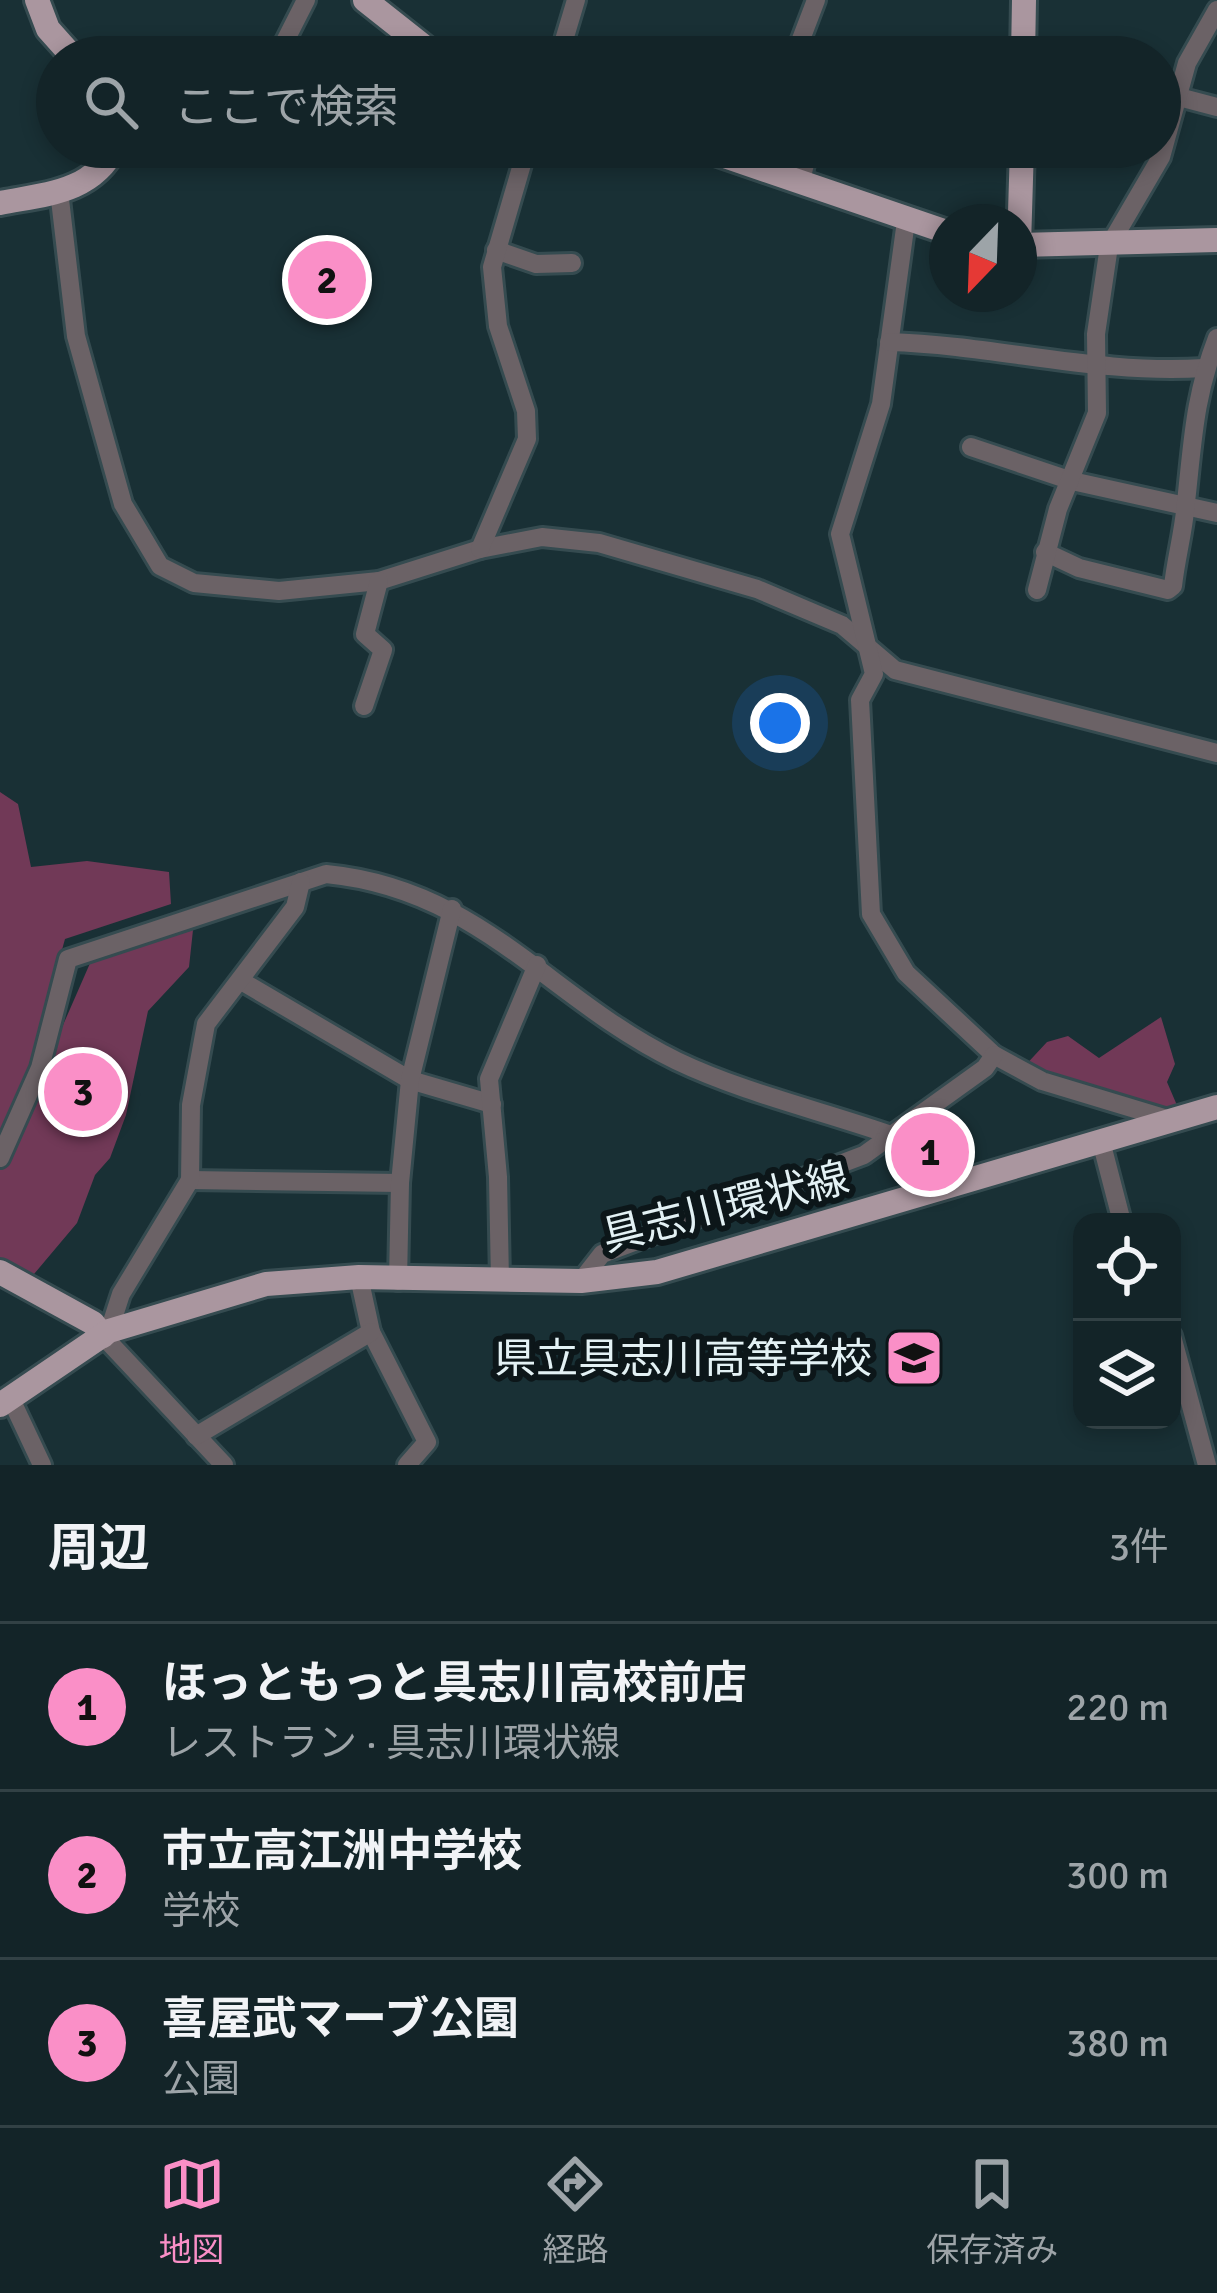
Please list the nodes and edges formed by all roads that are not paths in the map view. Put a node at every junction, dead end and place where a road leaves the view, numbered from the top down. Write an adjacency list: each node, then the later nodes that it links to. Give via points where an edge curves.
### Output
1 (38, 0): 8 (main road)
2 (306, 0): 9 (street)
3 (365, 0): 10 (main road)
4 (576, 0): 11 (street)
5 (816, 0): 12 (street)
6 (1024, 0): 13 (main road)
7 (1217, 10): 14 (street)
8 (54, 36)
9 (288, 36)
10 (410, 36)
11 (565, 36)
12 (798, 36)
13 (1023, 36)
14 (1181, 73)
15 (1181, 96): 16 (street)
16 (1217, 107)
17 (102, 168): 24 (main road)
18 (521, 168): 32 (street)
19 (762, 168): 23 (main road)
20 (804, 168): 23 (street)
21 (1021, 168): 26 (main road)
22 (1155, 168): 31 (street)
23 (801, 181): 27 (main road)
24 (59, 191): 25 (main road); 44 (street, via 76,336 123,503 160,566 194,583 279,591)
25 (0, 203)
26 (1020, 204)
27 (906, 221): 28 (main road); 35 (street)
28 (929, 227)
29 (1217, 240): 31 (main road)
30 (1037, 245): 31 (main road)
31 (1109, 246): 37 (street)
32 (496, 250): 33 (street, via 536,264); 42 (street, via 498,326 526,410 527,439)
33 (572, 263)
34 (1217, 338): 36 (street)
35 (889, 342): 37 (street); 46 (street, via 873,438 840,534)
36 (1204, 368): 37 (street); 40 (street)
37 (1096, 369): 39 (street, via 1096,412)
38 (971, 446): 39 (street)
39 (1072, 481): 40 (street); 43 (street)
40 (1186, 502): 41 (street); 43 (street, via 1168,590)
41 (1217, 513)
42 (480, 549): 44 (street); 46 (street, via 542,537 599,543 757,589)
43 (1045, 552): 45 (street)
44 (379, 581): 47 (street, via 365,634 383,650)
45 (1037, 590)
46 (863, 642): 48 (street, via 895,670); 53 (street, via 874,674 860,700 872,914 906,973)
47 (364, 706)
48 (1217, 753)
49 (301, 882): 50 (street, via 326,874 362,878); 52 (street, via 295,907); 60 (street, via 68,958 40,1068)
50 (452, 909): 51 (street); 54 (street)
51 (537, 965): 55 (street, via 489,1079); 58 (street, via 589,1008 678,1061)
52 (243, 982): 54 (street); 61 (street, via 206,1024 191,1105)
53 (994, 1055): 57 (street, via 1042,1081); 58 (street)
54 (410, 1080): 55 (street); 62 (street)
55 (492, 1104): 67 (street)
56 (1217, 1106): 57 (main road, 具志川環状線)
57 (1172, 1120): 59 (main road, 具志川環状線)
58 (894, 1136): 68 (street, via 864,1155 602,1254)
59 (1101, 1141): 63 (street); 68 (main road, 具志川環状線, via 657,1272)
60 (0, 1158)
61 (190, 1180): 62 (street); 70 (street)
62 (400, 1184): 66 (street)
63 (1120, 1213)
64 (0, 1272): 70 (main road)
65 (359, 1277): 66 (main road, 具志川環状線); 69 (street); 70 (main road, 具志川環状線, via 266,1284)
66 (398, 1281): 67 (main road, 具志川環状線)
67 (500, 1281): 68 (main road, 具志川環状線)
68 (581, 1281)
69 (371, 1332): 73 (street); 76 (street, via 427,1442)
70 (106, 1333): 72 (main road, 具志川環状線); 73 (street)
71 (1181, 1368): 77 (street)
72 (5, 1401): 74 (street)
73 (196, 1436): 75 (street)
74 (42, 1465)
75 (224, 1465)
76 (407, 1465)
77 (1208, 1465)

